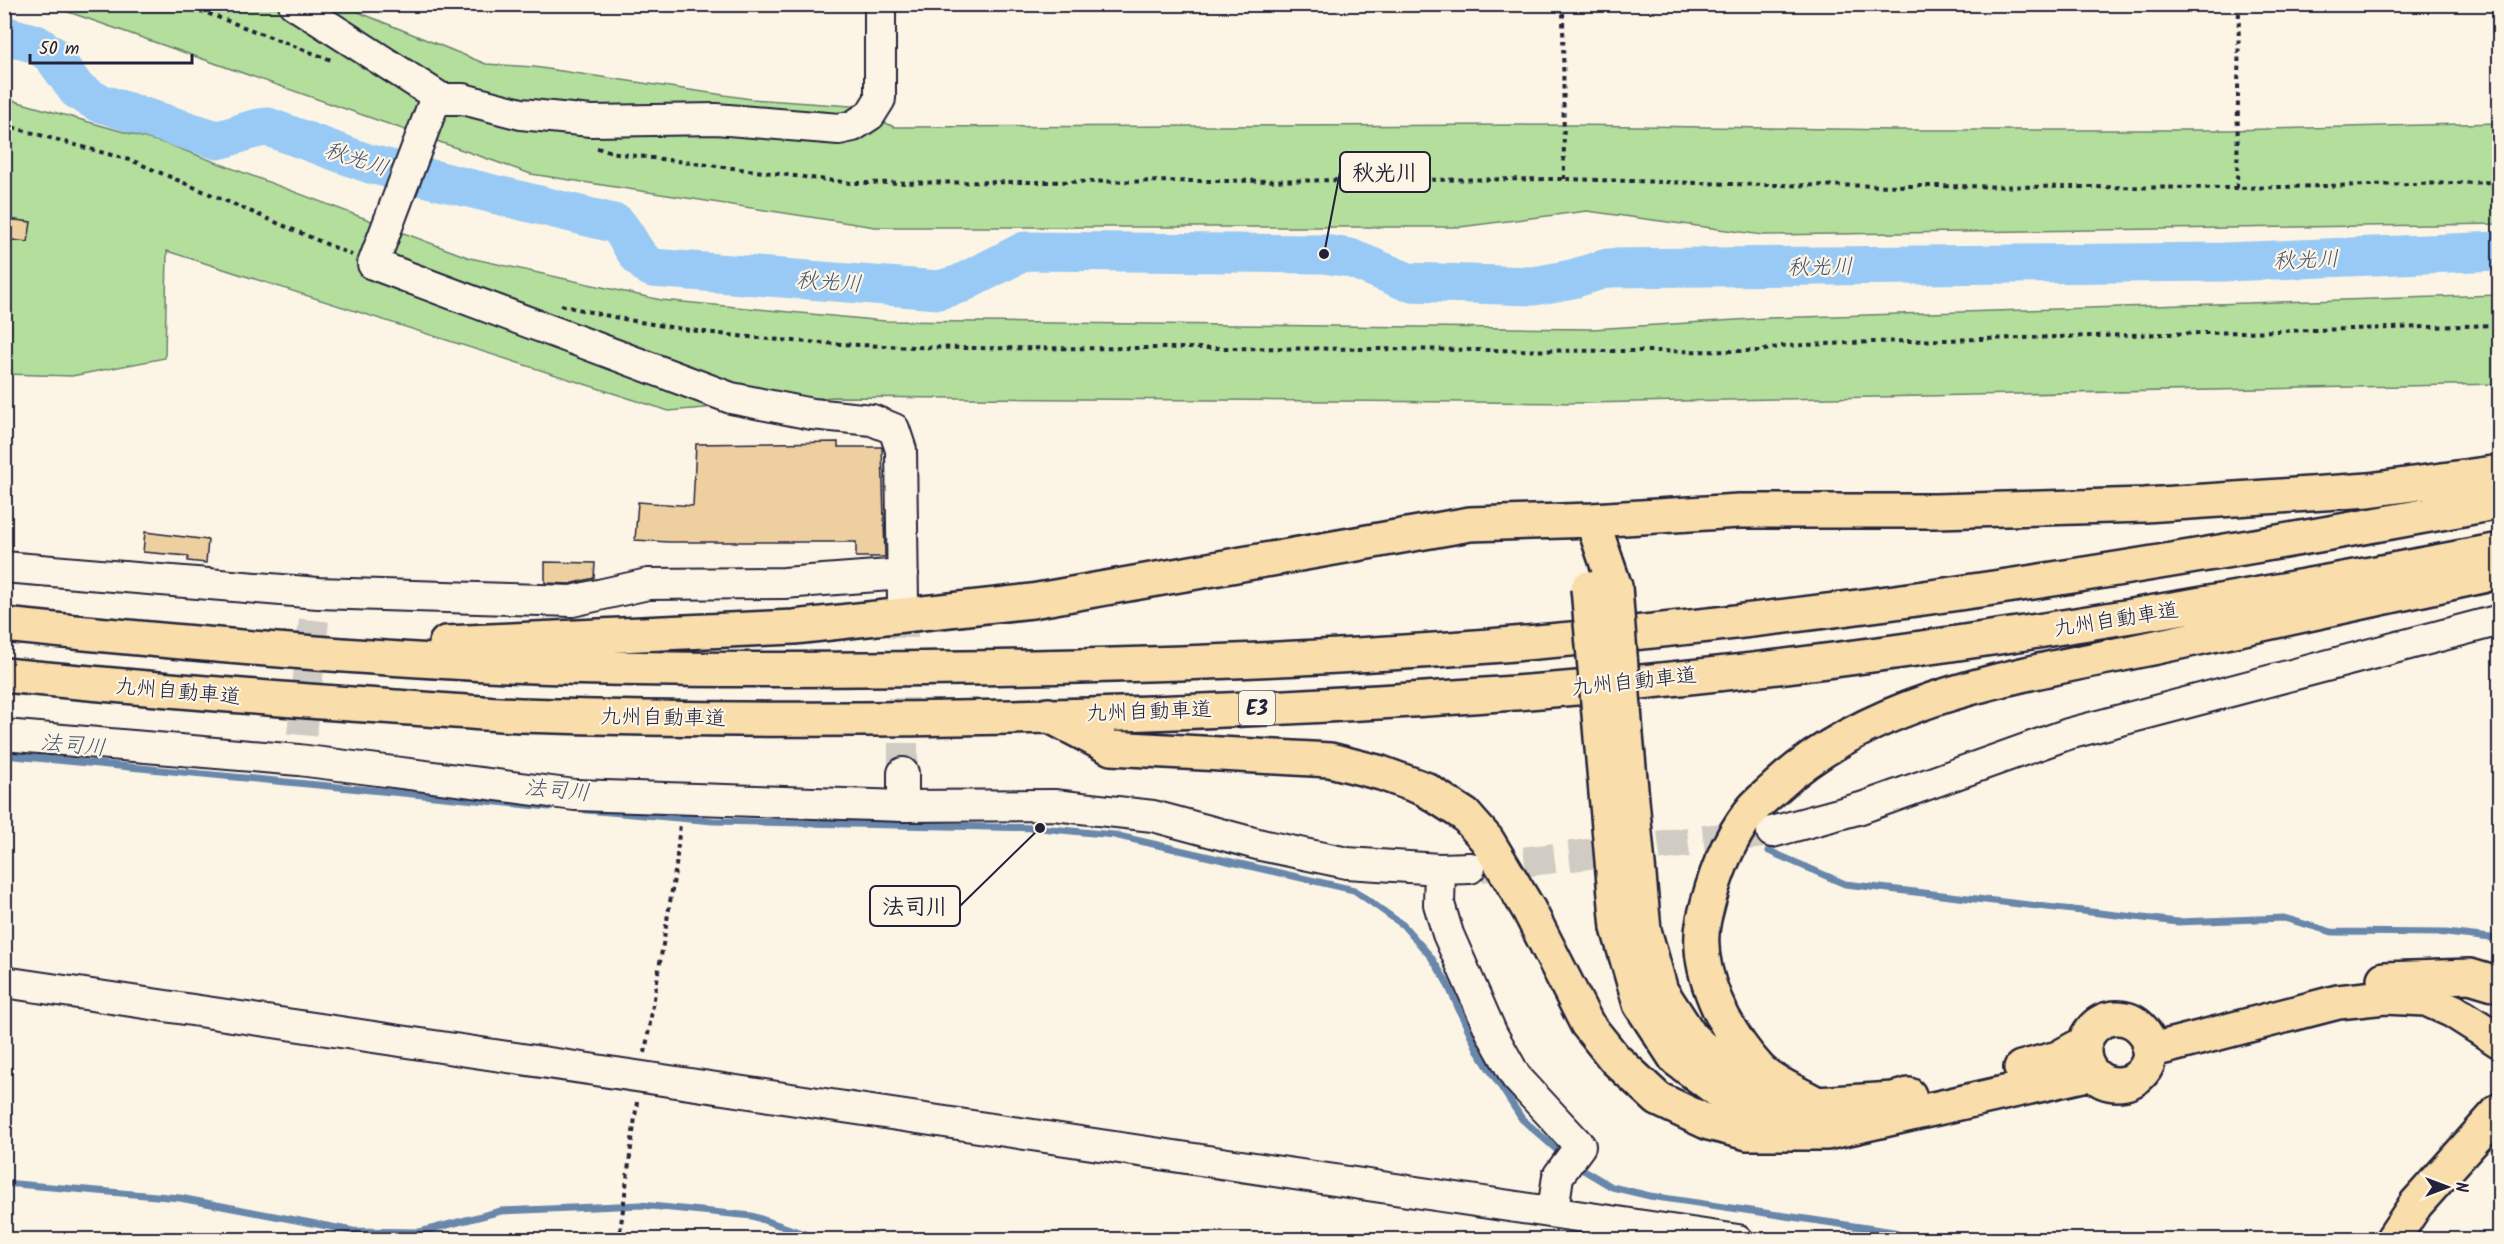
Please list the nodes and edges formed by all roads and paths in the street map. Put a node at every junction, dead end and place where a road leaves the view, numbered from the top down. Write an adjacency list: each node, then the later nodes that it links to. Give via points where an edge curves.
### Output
1 (183, 4): 6 (path)
2 (294, 4): 7 (street)
3 (880, 4): 7 (street, via 880,99 870,115 853,126 839,129 716,119 591,121 521,114 463,99)
4 (1563, 4): 10 (path)
5 (2239, 4): 12 (path)
6 (339, 63)
7 (436, 107): 13 (street)
8 (4, 125): 13 (path, via 133,161)
9 (588, 146): 10 (path, via 621,154 851,183)
10 (1564, 179): 12 (path)
11 (2499, 182): 12 (path)
12 (2237, 188)
13 (376, 256): 20 (street, via 731,398 812,414 872,420 894,429 901,450 903,588 784,583 648,584 572,601 316,606)
14 (553, 303): 15 (path, via 675,327 777,339 853,345 1038,348 1761,351 1782,346 1872,342)
15 (2499, 325)
16 (2499, 472): 18 (main road, via 2368,490 2145,505 1739,511)
17 (2499, 502): 24 (main road, E3, via 2263,546 2002,588 1743,621 1514,644 1244,661 971,669 737,670 531,665)
18 (1592, 520): 24 (main road, via 1470,524 1032,601 794,627); 28 (main road, bridge)
19 (2499, 550): 26 (main road, 九州自動車道 / E3, via 2008,637 1749,670 1506,693 1247,708)
20 (4, 567)
21 (2499, 572): 43 (main road, via 1994,682 1895,713 1843,738 1793,771 1752,810 1727,849 1710,890 1701,932 1707,981 1729,1028 1760,1071)
22 (2499, 620): 32 (street, via 2068,734 1861,808)
23 (4, 625): 24 (main road, E3)
24 (294, 651)
25 (4, 675): 26 (main road, 九州自動車道 / E3, via 514,714 747,718)
26 (1047, 714): 44 (main road, via 1111,748 1330,760 1425,789 1465,815 1487,840 1529,910 1587,1024 1615,1059 1658,1098 1709,1123 1748,1133 1827,1133)
27 (4, 735): 30 (street, via 300,748 575,795)
28 (1614, 736): 43 (main road, via 1644,930 1660,991 1691,1037 1736,1078); 44 (main road, via 1618,928 1640,1004 1676,1059 1720,1092 1747,1106 1821,1120)
29 (903, 773): 31 (street)
30 (683, 798): 31 (street); 42 (path, via 676,867)
31 (903, 806): 34 (street, via 1054,805 1142,815 1347,863)
32 (1772, 832)
33 (1470, 868): 34 (street)
34 (1440, 869): 46 (street, via 1438,903 1492,1034 1516,1077 1580,1146 1558,1176)
35 (2427, 976): 37 (main road, via 2470,976); 38 (main road, via 2463,986); 39 (main road, via 2336,982)
36 (4, 982): 42 (street)
37 (2499, 985)
38 (2499, 1016)
39 (2146, 1041): 40 (main road, via 2338,1002 2385,997 2426,999 2453,1011); 41 (main road, via 2125,1019 2104,1021 2089,1034); 41 (main road, via 2147,1062 2142,1072 2122,1084 2101,1080)
40 (2499, 1041)
41 (2088, 1058): 43 (main road, via 2058,1059 1893,1099); 44 (main road)
42 (641, 1076): 46 (street); 47 (path)
43 (1817, 1104)
44 (1890, 1120)
45 (2489, 1121): 49 (main road, via 2416,1204)
46 (1553, 1211): 48 (street)
47 (619, 1239)
48 (1738, 1239)
49 (2392, 1239)

